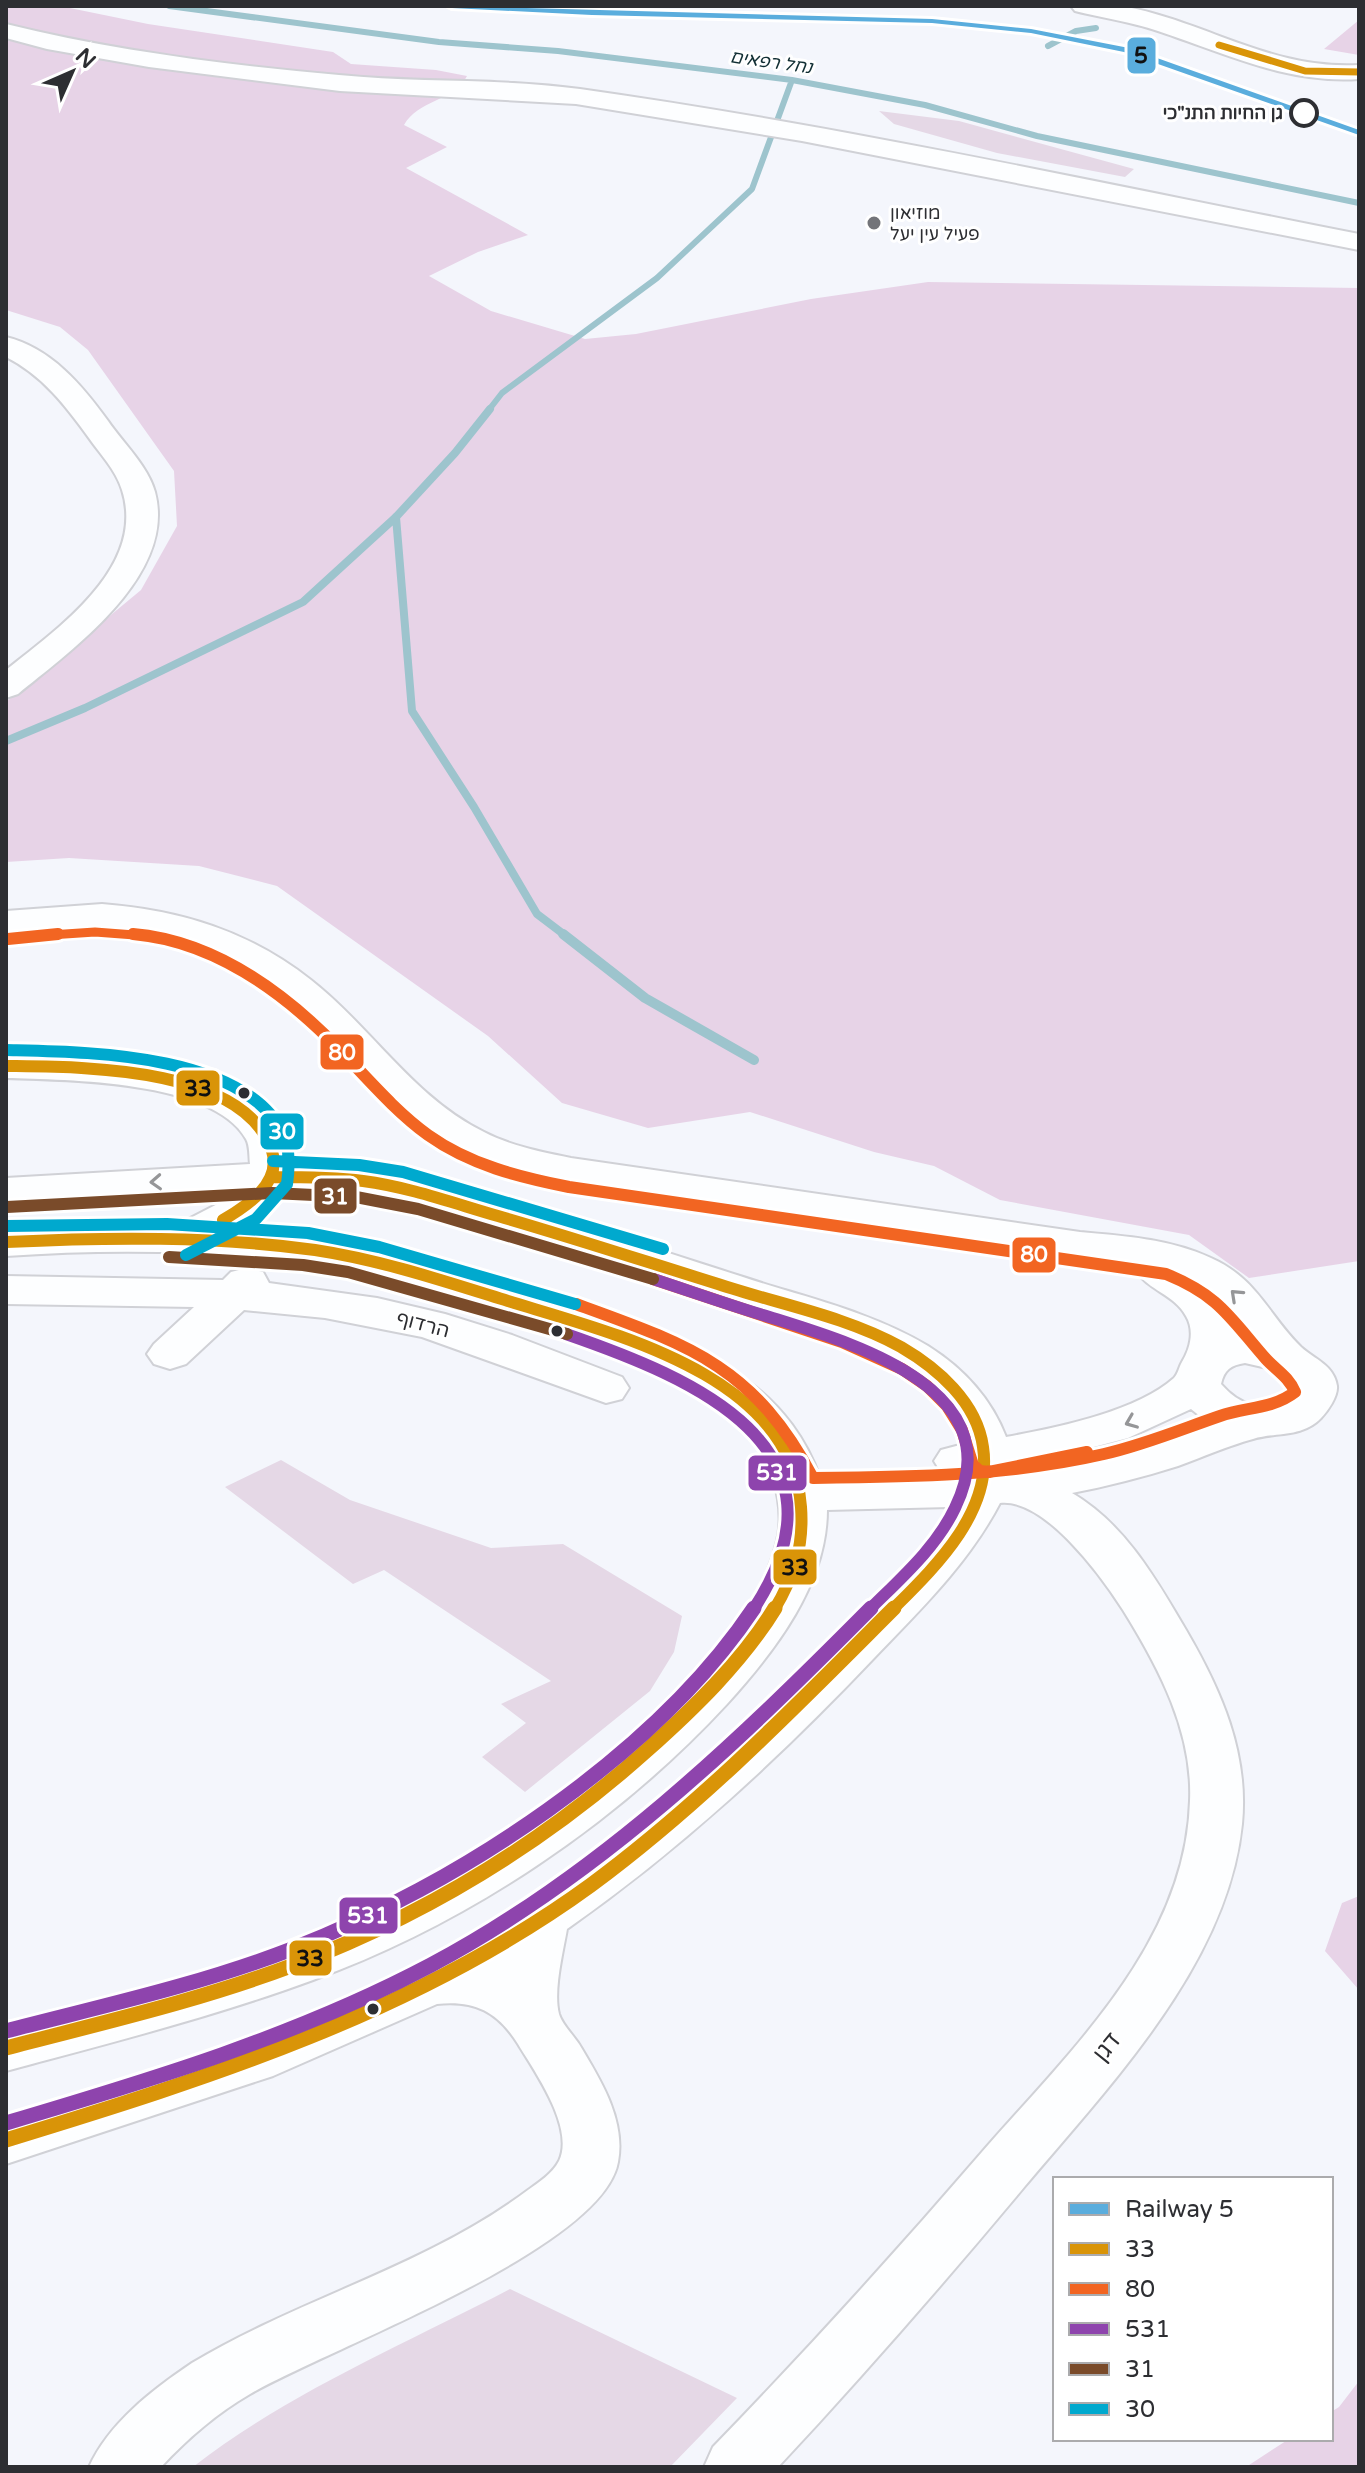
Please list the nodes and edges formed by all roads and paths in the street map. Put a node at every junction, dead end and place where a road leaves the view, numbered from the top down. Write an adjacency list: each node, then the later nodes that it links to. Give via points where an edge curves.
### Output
1 (1083, 6): 3 (street, via 1181,30 1289,69)
2 (6, 31): 4 (street, via 164,62 340,83 576,96 775,128)
3 (1359, 72)
4 (1359, 242)
5 (6, 346): 6 (street, via 41,365 75,397 131,477 142,507 136,548 108,595)
6 (6, 687)
7 (6, 912): 9 (street, via 125,906 219,923 285,959)
8 (6, 923): 9 (street, via 83,915 177,924 246,952)
9 (335, 1021): 15 (street, via 428,1117 489,1150 571,1171)
10 (6, 1066): 13 (street, via 104,1070 160,1079 195,1098 224,1121 235,1142)
11 (358, 1181): 13 (street); 13 (street, via 252,1226); 25 (street, via 422,1193 556,1232 879,1339 917,1360 955,1392 975,1421)
12 (6, 1191): 13 (street, one-way to 12)
13 (241, 1203): 14 (street, via 179,1241); 16 (street); 18 (street)
14 (6, 1242)
15 (1080, 1246): 20 (street, one-way to 15, via 1246,1304 1213,1276 1164,1254); 21 (street, via 1159,1271 1191,1294 1213,1321 1216,1335)
16 (305, 1249): 18 (street, via 273,1264); 26 (street, via 375,1262 551,1312 696,1367 752,1408 776,1436)
17 (6, 1290): 18 (street, הרדוף)
18 (232, 1294): 19 (street); 22 (street, הרדוף, via 352,1308 430,1325)
19 (170, 1354)
20 (1284, 1356): 21 (street, via 1231,1349); 23 (street, via 1307,1373 1311,1398 1296,1414)
21 (1204, 1371): 23 (street, via 1208,1401); 25 (street, one-way to 25, via 1146,1416)
22 (606, 1388)
23 (1256, 1421): 24 (street)
24 (1135, 1463): 25 (street, via 1060,1480); 27 (street, via 1113,1500)
25 (994, 1477): 26 (street); 27 (street, דגן, via 1056,1503); 28 (street, via 920,1580 818,1686 721,1779 597,1880)
26 (803, 1494): 31 (street, via 801,1548 772,1612 713,1686 643,1757 574,1811 481,1871 338,1947 254,1979)
27 (1105, 1544): 34 (street, דגן, via 1180,1662 1213,1746 1215,1827 1199,1887 1151,1986 1114,2040 892,2301)
28 (542, 1917): 29 (street); 30 (street)
29 (428, 1983): 30 (street, via 470,1980 491,1985); 32 (street, via 216,2074)
30 (531, 2015): 33 (street, via 577,2094 590,2131 588,2168 571,2193 492,2245 229,2373 150,2432)
31 (6, 2048)
32 (6, 2140)
33 (121, 2467)
34 (736, 2467)

